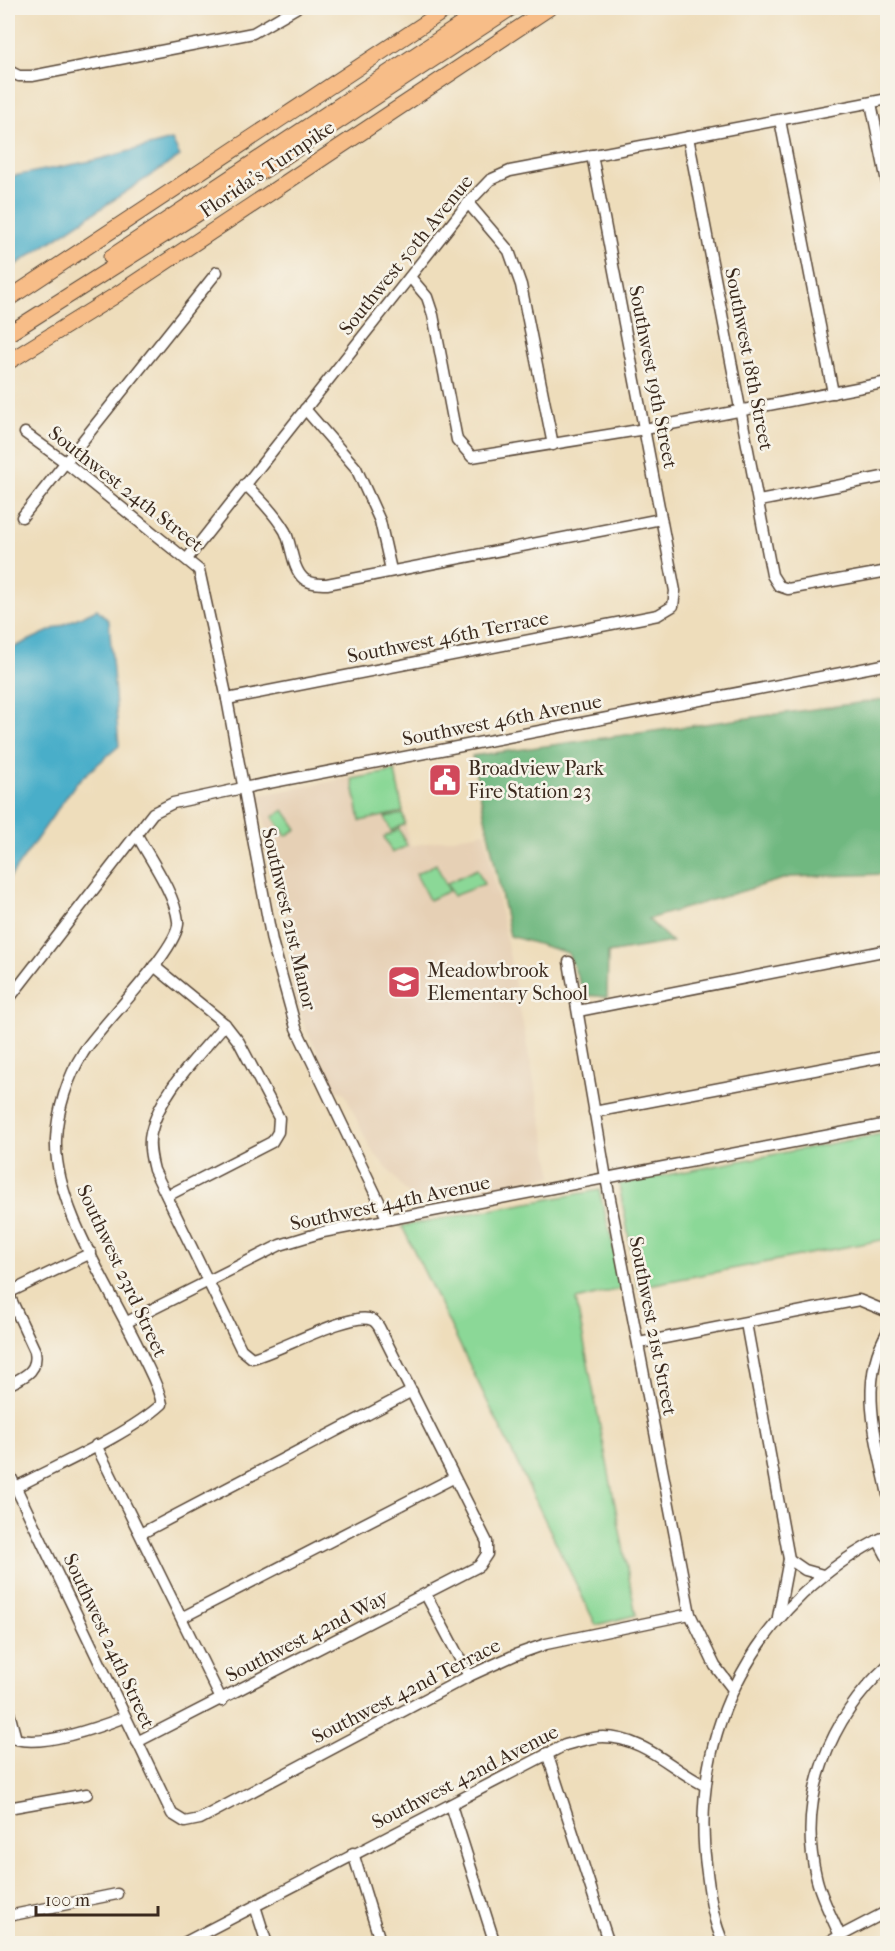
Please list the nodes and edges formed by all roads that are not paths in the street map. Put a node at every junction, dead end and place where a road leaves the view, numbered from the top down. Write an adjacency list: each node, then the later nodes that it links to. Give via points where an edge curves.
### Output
1 (296, 8): 6 (street, via 253,33 44,74 19,76)
2 (448, 8): 16 (highway, Florida's Turnpike)
3 (486, 8): 17 (highway)
4 (511, 8): 18 (highway)
5 (549, 8): 19 (highway, Florida's Turnpike, via 113,297)
6 (8, 67)
7 (888, 99): 8 (street, Southwest 50th Avenue)
8 (871, 103): 9 (street, Southwest 50th Avenue); 12 (street)
9 (780, 120): 10 (street, Southwest 50th Avenue); 21 (street)
10 (688, 137): 11 (street, Southwest 50th Avenue); 23 (street, Southwest 18th Street)
11 (592, 155): 13 (street, Southwest 50th Avenue, via 510,171 490,180); 24 (street, Southwest 19th Street)
12 (888, 187)
13 (468, 203): 15 (street, Southwest 50th Avenue); 26 (street, via 509,251 521,285)
14 (217, 272): 27 (street)
15 (410, 277): 22 (street, Southwest 50th Avenue); 26 (street, via 427,297 457,440 465,451 472,457)
16 (8, 299)
17 (8, 327)
18 (8, 334)
19 (8, 362)
20 (888, 382): 21 (street)
21 (833, 393): 23 (street)
22 (305, 410): 29 (street, Southwest 50th Avenue); 34 (street, via 356,468 380,521)
23 (741, 410): 24 (street); 30 (street, Southwest 18th Street)
24 (645, 429): 26 (street); 32 (street, Southwest 19th Street)
25 (25, 433): 27 (street, Southwest 24th Street)
26 (553, 445)
27 (65, 462): 31 (street); 33 (street, Southwest 24th Street)
28 (888, 476): 30 (street)
29 (245, 484): 33 (street, Southwest 50th Avenue); 34 (street, via 270,509 286,534 298,570 314,584)
30 (759, 501): 35 (street, Southwest 18th Street, via 772,575 779,586 788,589)
31 (22, 517)
32 (661, 519): 34 (street); 36 (street, Southwest 19th Street, via 675,591)
33 (186, 559): 38 (street, Southwest 24th Street, via 199,570 204,584)
34 (391, 570)
35 (888, 571)
36 (673, 606): 38 (street, Southwest 46th Terrace, via 658,615)
37 (888, 664): 39 (street, Southwest 46th Avenue)
38 (227, 699): 39 (street, Southwest 24th Street)
39 (243, 788): 40 (street, Southwest 46th Avenue, via 166,805 153,813); 52 (street, Southwest 21st Manor, via 272,941 296,1028)
40 (137, 835): 43 (street, Southwest 23rd Street, via 174,904 179,924); 44 (street)
41 (888, 950): 45 (street)
42 (568, 962): 45 (street, Southwest 21st Street)
43 (154, 966): 46 (street); 53 (street, Southwest 23rd Street, via 83,1053 63,1100 56,1139 59,1173 66,1203)
44 (8, 1000)
45 (578, 1011): 48 (street, Southwest 21st Street)
46 (225, 1024): 51 (street, via 160,1108 151,1133 154,1170); 51 (street, via 239,1042 279,1118 278,1132 272,1142)
47 (888, 1056): 48 (street)
48 (594, 1112): 50 (street, Southwest 21st Street)
49 (888, 1124): 50 (street, Southwest 44th Avenue)
50 (606, 1178): 52 (street, Southwest 44th Avenue); 60 (street, Southwest 21st Street)
51 (167, 1196): 54 (street)
52 (387, 1218): 54 (street, Southwest 44th Avenue, via 280,1245)
53 (91, 1253): 55 (street); 57 (street, Southwest 23rd Street)
54 (209, 1280): 57 (street, Southwest 44th Avenue); 62 (street, via 241,1349 252,1358 312,1333 362,1318 372,1320)
55 (8, 1293): 61 (street, via 37,1361 31,1373)
56 (888, 1312): 58 (street, via 859,1300)
57 (127, 1322): 65 (street, Southwest 23rd Street, via 162,1404)
58 (746, 1323): 60 (street); 72 (street)
59 (888, 1331): 64 (street, via 871,1375 870,1400)
60 (639, 1343): 76 (street, Southwest 21st Street)
61 (8, 1385)
62 (412, 1391): 67 (street); 70 (street)
63 (888, 1426): 64 (street)
64 (876, 1433): 69 (street)
65 (96, 1445): 68 (street); 70 (street)
66 (8, 1471): 68 (street, Southwest 24th Street)
67 (453, 1478): 75 (street, Southwest 42nd Way, via 487,1542 487,1554 479,1566); 77 (street)
68 (16, 1487): 84 (street, Southwest 24th Street)
69 (888, 1495)
70 (142, 1533): 77 (street)
71 (883, 1537): 73 (street); 74 (street)
72 (789, 1559): 74 (street, via 805,1570); 78 (street)
73 (888, 1559)
74 (823, 1575): 78 (street)
75 (426, 1595): 80 (street); 82 (street, Southwest 42nd Way)
76 (690, 1614): 80 (street, Southwest 42nd Terrace, via 546,1644); 81 (street, Southwest 21st Street, via 715,1666)
77 (183, 1617): 82 (street)
78 (778, 1618): 81 (street)
79 (888, 1665): 97 (street, via 853,1701 829,1743 816,1783 811,1824 816,1877)
80 (469, 1676): 91 (street, Southwest 42nd Terrace, via 200,1819)
81 (732, 1688): 87 (street)
82 (222, 1701): 85 (street, Southwest 42nd Way)
83 (8, 1709): 84 (street, via 16,1739 28,1743)
84 (125, 1717): 85 (street, Southwest 24th Street)
85 (137, 1742): 91 (street, Southwest 24th Street, via 172,1814)
86 (547, 1753): 87 (street, Southwest 42nd Avenue, via 566,1744 602,1737 627,1741 654,1751); 89 (street, Southwest 42nd Avenue); 102 (street)
87 (704, 1785): 103 (street, via 702,1839 711,1900)
88 (87, 1794): 90 (street)
89 (451, 1805): 92 (street, Southwest 42nd Avenue); 101 (street)
90 (8, 1808)
91 (185, 1822)
92 (353, 1853): 94 (street, Southwest 42nd Avenue); 100 (street)
93 (117, 1894): 96 (street)
94 (255, 1906): 98 (street, Southwest 42nd Avenue); 99 (street)
95 (888, 1911): 97 (street)
96 (8, 1916)
97 (840, 1936): 104 (street)
98 (183, 1944)
99 (267, 1944)
100 (381, 1944)
101 (495, 1944)
102 (609, 1944)
103 (723, 1944)
104 (825, 1944)

